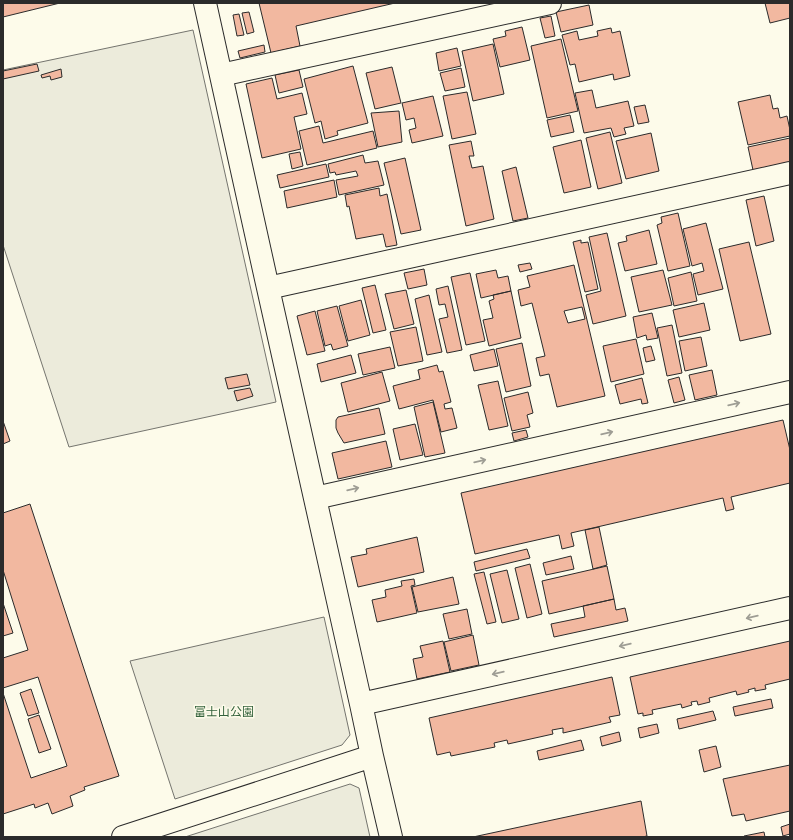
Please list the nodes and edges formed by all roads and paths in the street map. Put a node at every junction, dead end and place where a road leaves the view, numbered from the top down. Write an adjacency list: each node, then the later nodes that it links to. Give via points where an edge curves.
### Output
1 (206, 3): 3 (street)
2 (550, 3): 3 (street)
3 (221, 75): 5 (street)
4 (790, 173): 5 (street)
5 (268, 288): 7 (street)
6 (790, 392): 7 (street, one-way to 6)
7 (315, 498): 9 (street)
8 (790, 608): 9 (street, one-way to 9)
9 (361, 704): 10 (street)
10 (372, 756): 11 (street); 12 (street)
11 (123, 837)
12 (391, 837)

